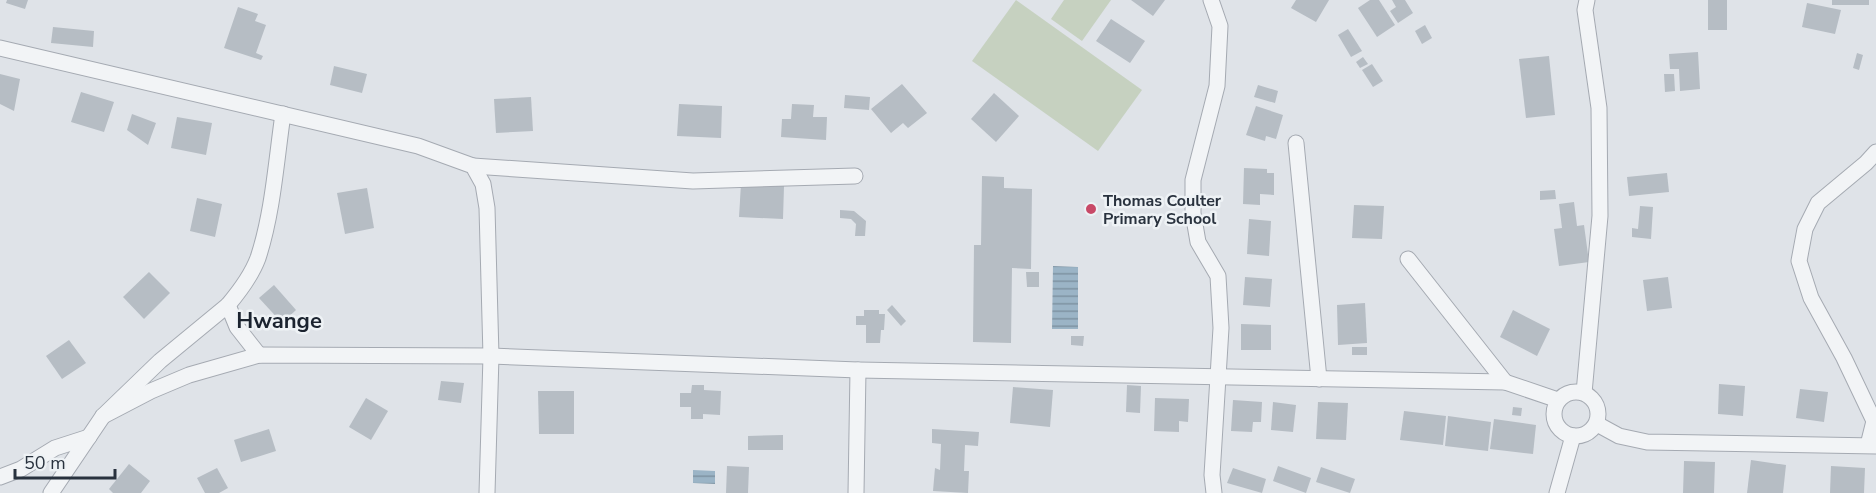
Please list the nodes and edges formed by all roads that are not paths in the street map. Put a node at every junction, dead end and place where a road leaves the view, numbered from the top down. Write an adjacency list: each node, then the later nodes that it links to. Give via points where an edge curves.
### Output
1 (1211, 0): 14 (street, via 1220,26 1217,86 1193,180 1193,213 1198,242 1218,276)
2 (1583, 3): 17 (street, via 1599,108 1600,216)
3 (0, 48): 4 (street)
4 (283, 114): 7 (street, via 418,146); 10 (street, via 267,222 257,260)
5 (1296, 143): 15 (street)
6 (1876, 152): 23 (street, via 1818,203 1805,229 1799,261 1811,298 1874,421)
7 (473, 165): 8 (street, via 693,182); 12 (street, via 483,184 487,208)
8 (855, 176)
9 (1408, 259): 16 (street)
10 (228, 305): 11 (street, via 237,327); 19 (street, via 160,360)
11 (259, 355): 12 (street); 19 (street, via 189,375)
12 (491, 356): 13 (street); 26 (street)
13 (858, 370): 14 (street); 27 (street)
14 (1218, 376): 15 (street); 28 (street)
15 (1319, 379): 16 (street)
16 (1505, 382): 18 (street)
17 (1584, 393): 18 (street, via 1570,392); 20 (street, via 1597,405)
18 (1558, 400): 21 (street, via 1553,415 1555,423)
19 (103, 416): 22 (street)
20 (1597, 424): 21 (street, via 1587,434); 23 (street, via 1619,436 1647,441)
21 (1573, 436): 29 (street)
22 (89, 437): 24 (street, via 55,448); 25 (street)
23 (1872, 445)
24 (0, 477)
25 (51, 493)
26 (487, 493)
27 (856, 493)
28 (1214, 493)
29 (1557, 493)

